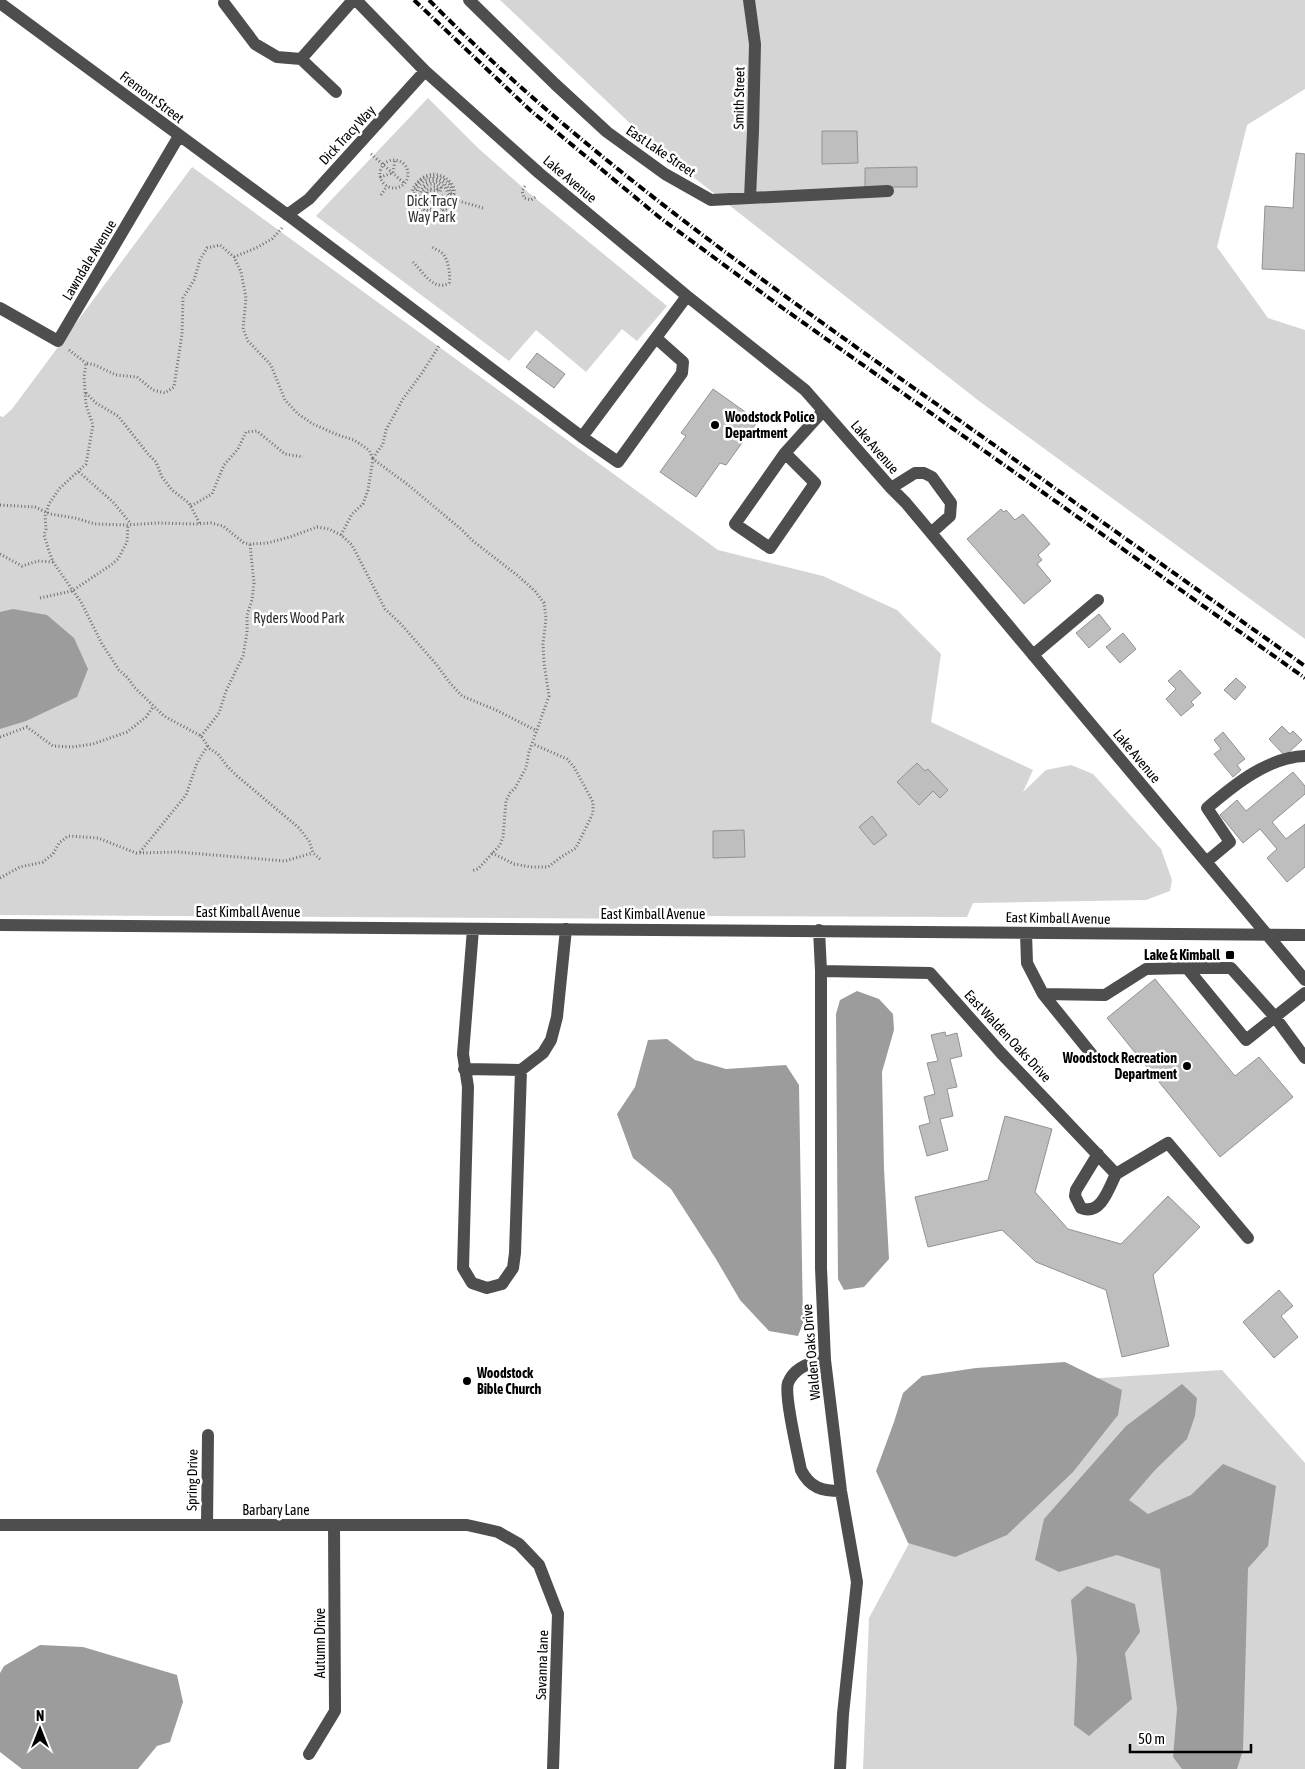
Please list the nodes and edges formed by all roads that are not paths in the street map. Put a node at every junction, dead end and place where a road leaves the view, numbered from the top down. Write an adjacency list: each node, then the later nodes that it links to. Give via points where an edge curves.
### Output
1 (355, 0): 6 (street); 7 (street, Lake Avenue)
2 (469, 0): 11 (street, East Lake Street, via 607,132 664,174 711,200)
3 (749, 0): 11 (street, Smith Street, via 755,44)
4 (0, 3): 9 (street, Fremont Street)
5 (224, 3): 6 (street, via 255,44 276,57)
6 (301, 59): 8 (street)
7 (425, 71): 12 (street, Dick Tracy Way); 13 (street, Lake Avenue, via 538,173)
8 (336, 92)
9 (179, 136): 12 (street, Fremont Street); 14 (street, Lawndale Avenue, via 58,341)
10 (888, 191): 11 (street, East Lake Street)
11 (750, 198)
12 (290, 217): 17 (street, Fremont Street)
13 (687, 296): 15 (street); 16 (street, Lake Avenue, via 805,390)
14 (0, 308)
15 (656, 338): 17 (street); 17 (street, Fremont Street, via 683,362 682,373 618,462)
16 (823, 411): 18 (street); 19 (street, Lake Avenue)
17 (582, 437)
18 (785, 453): 18 (street, via 815,483 770,548 735,524)
19 (891, 488): 20 (street, Lake Avenue); 20 (street, via 915,473 932,477 951,503 950,516)
20 (931, 533): 22 (street, Lake Avenue)
21 (1098, 600): 22 (street)
22 (1033, 655): 24 (street, Lake Avenue)
23 (1305, 756): 24 (street, via 1294,756 1265,767 1237,783 1207,808 1230,842)
24 (1206, 862): 30 (street, Lake Avenue)
25 (0, 925): 26 (street, East Kimball Avenue)
26 (473, 928): 27 (street, East Kimball Avenue); 40 (street)
27 (566, 929): 28 (street, East Kimball Avenue); 41 (street, via 557,1017 551,1040 543,1053)
28 (819, 930): 29 (street, East Kimball Avenue); 33 (street, Walden Oaks Drive)
29 (1026, 933): 30 (street, East Kimball Avenue); 36 (street, via 1027,963)
30 (1268, 935): 31 (street, East Kimball Avenue); 34 (street, Lake Avenue)
31 (1305, 935)
32 (1187, 968): 36 (street, via 1146,969 1106,995); 37 (street, via 1231,968); 37 (street, via 1246,1040)
33 (821, 972): 42 (street, East Walden Oaks Drive, via 930,973); 45 (street, Walden Oaks Drive, via 821,1268)
34 (1305, 980)
35 (1305, 993): 37 (street)
36 (1044, 994): 38 (street)
37 (1275, 1017): 39 (street)
38 (1094, 1057)
39 (1305, 1058)
40 (464, 1069): 41 (street); 41 (street, via 468,1087 464,1268 472,1283 486,1288 502,1284 513,1268)
41 (521, 1070)
42 (1098, 1154): 43 (street, East Walden Oaks Drive); 43 (street, via 1076,1190 1075,1196 1081,1208 1087,1210 1101,1203)
43 (1116, 1174): 44 (street, via 1168,1143)
44 (1248, 1238)
45 (825, 1360): 47 (street, Walden Oaks Drive); 47 (street, via 805,1365 791,1378 786,1391 805,1478 818,1489)
46 (208, 1435): 49 (street, Spring Drive)
47 (841, 1491): 54 (street, Walden Oaks Drive, via 857,1582)
48 (0, 1525): 49 (street, Barbary Lane)
49 (207, 1525): 50 (street, Barbary Lane)
50 (334, 1525): 51 (street, Barbary Lane, via 467,1525 498,1532 519,1544); 52 (street, Autumn Drive, via 335,1711)
51 (538, 1565): 53 (street, Savanna lane, via 558,1614)
52 (309, 1754)
53 (553, 1769)
54 (840, 1769)

